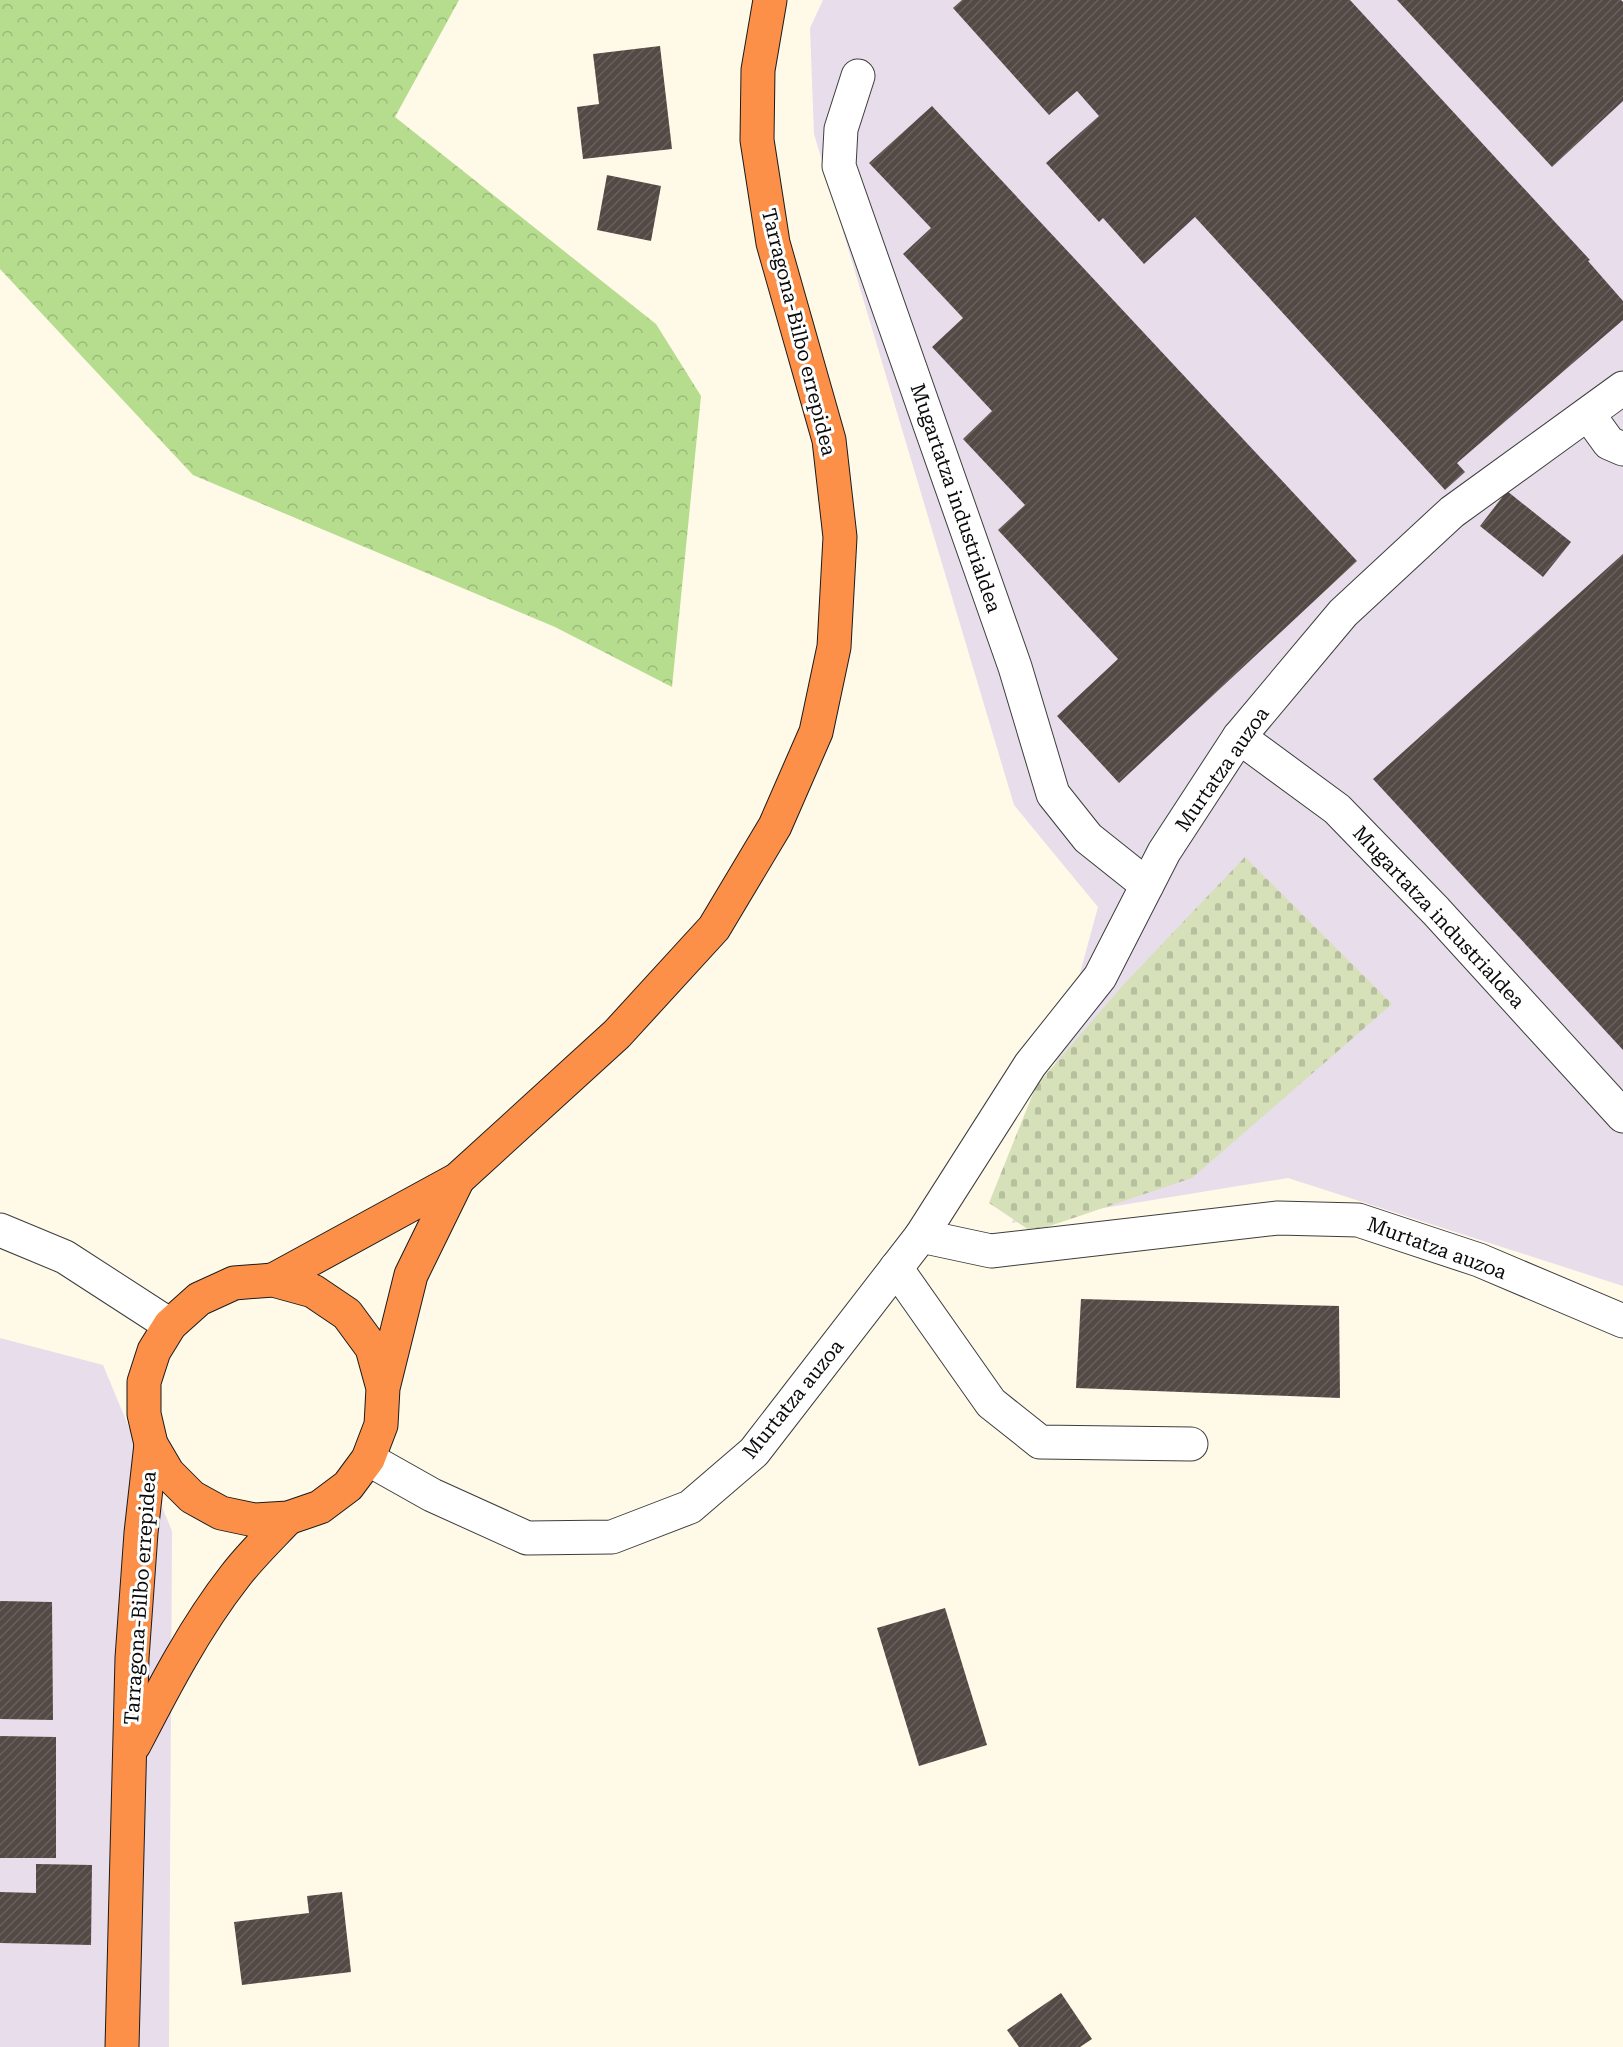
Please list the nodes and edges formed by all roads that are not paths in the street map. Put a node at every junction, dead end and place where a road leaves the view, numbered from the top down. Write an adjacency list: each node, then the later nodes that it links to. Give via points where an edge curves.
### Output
1 (770, 0): 9 (highway, Tarragona-Bilbo errepidea, via 758,70 757,140 773,243 829,440 840,537 834,646 816,732 775,826 714,928 617,1034)
2 (858, 76): 7 (street, Mugartatza industrialdea, via 841,129 839,166 1016,667 1053,794 1088,838)
3 (1623, 388): 4 (street, Murtatza auzoa)
4 (1588, 414): 5 (street, via 1610,443); 6 (street, Murtatza auzoa, via 1452,512 1343,613)
5 (1623, 449)
6 (1239, 737): 7 (street, Murtatza auzoa); 8 (street, Mugartatza industrialdea, via 1337,809)
7 (1147, 885): 11 (street, Murtatza auzoa, via 1100,977 1030,1065)
8 (1623, 1116)
9 (458, 1179): 13 (highway, Tarragona-Bilbo errepidea); 16 (highway, Tarragona-Bilbo errepidea, via 411,1275)
10 (0, 1230): 15 (street, via 65,1257)
11 (921, 1236): 12 (street, Murtatza auzoa); 14 (street, Murtatza auzoa, via 991,1251 1278,1218 1358,1220 1479,1260)
12 (896, 1268): 18 (street, via 991,1403 1040,1442); 19 (street, Murtatza auzoa, via 754,1452 690,1507 612,1537 527,1538 432,1496)
13 (273, 1280): 15 (highway, Tarragona-Bilbo errepidea, via 234,1283 198,1299); 16 (highway, Tarragona-Bilbo errepidea, via 313,1290 347,1314 372,1348)
14 (1623, 1321)
15 (170, 1324): 17 (highway, Tarragona-Bilbo errepidea, via 154,1351 144,1382 144,1413)
16 (383, 1388): 19 (highway, Tarragona-Bilbo errepidea, via 381,1425)
17 (152, 1444): 20 (highway, Tarragona-Bilbo errepidea, via 168,1473 192,1497 221,1513 254,1520); 21 (highway, Tarragona-Bilbo errepidea, via 132,1658)
18 (1191, 1444)
19 (368, 1459): 20 (highway, Tarragona-Bilbo errepidea, via 348,1486 320,1507)
20 (288, 1518): 21 (highway, Tarragona-Bilbo errepidea, via 235,1575 206,1618 165,1685)
21 (131, 1752): 22 (highway, Tarragona-Bilbo errepidea)
22 (122, 2047)

